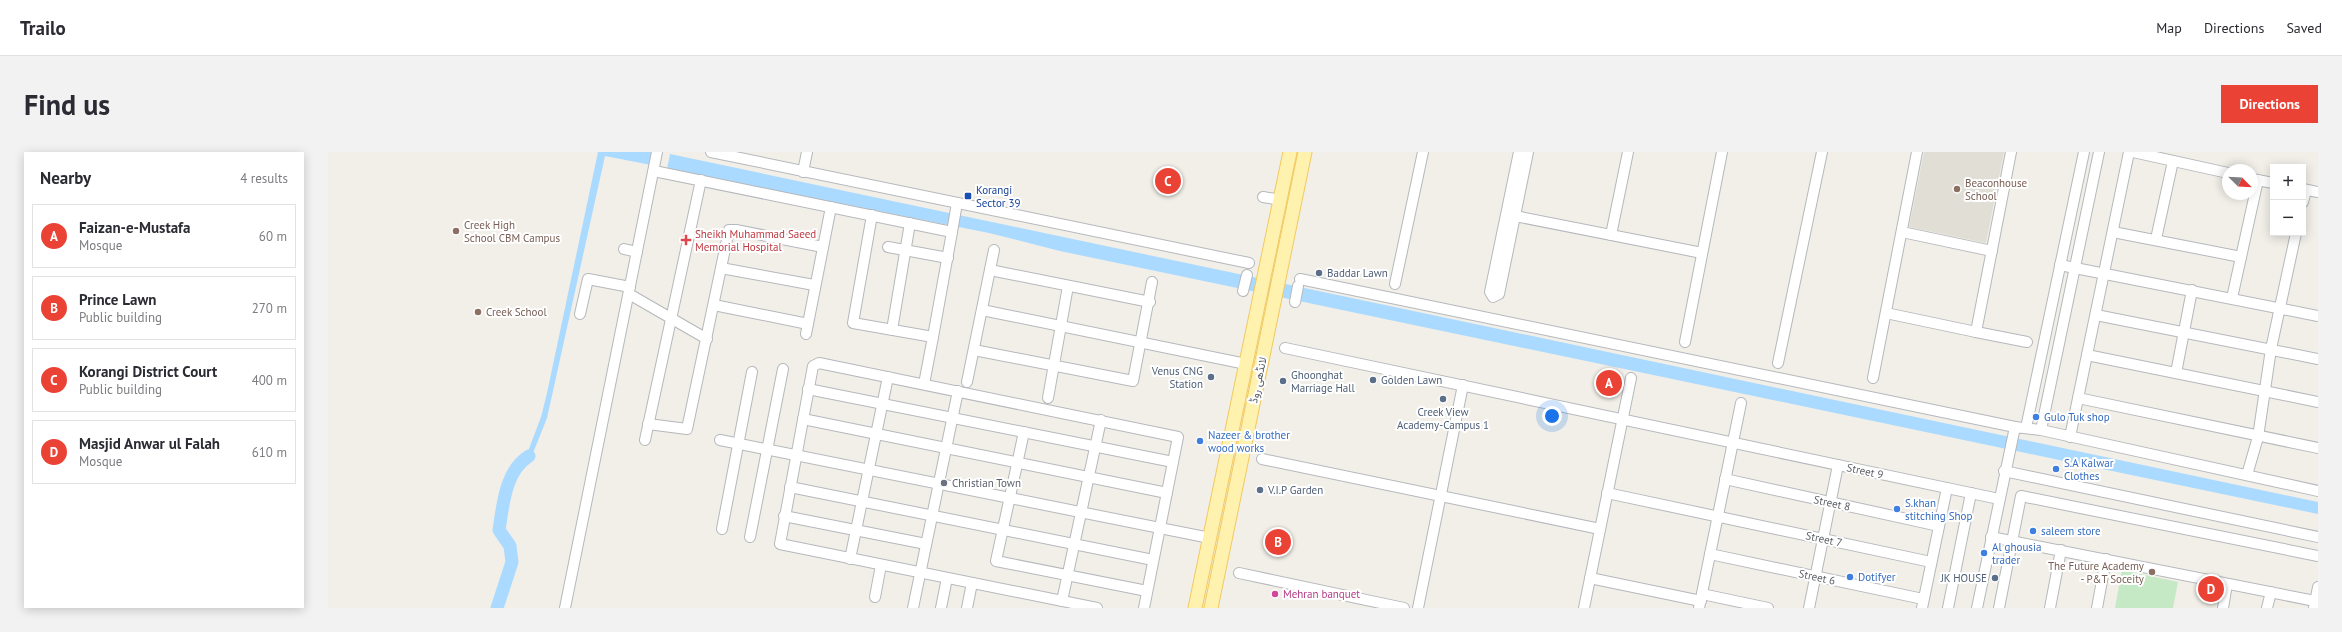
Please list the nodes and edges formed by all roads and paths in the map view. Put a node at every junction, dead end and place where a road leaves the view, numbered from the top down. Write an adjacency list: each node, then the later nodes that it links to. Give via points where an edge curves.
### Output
1 (657, 152): 19 (street)
2 (711, 152): 20 (street)
3 (808, 152): 20 (street)
4 (1290, 152): 28 (main road)
5 (1305, 152): 203 (main road, لانڈھی روڈ)
6 (1423, 152): 59 (street)
7 (1519, 152): 33 (street)
8 (1528, 152): 33 (street)
9 (1628, 152): 38 (street)
10 (1722, 152): 48 (street)
11 (1822, 152): 92 (street)
12 (1917, 152): 36 (street)
13 (2012, 152): 46 (street)
14 (2084, 152): 52 (street)
15 (2099, 152): 54 (street)
16 (2129, 152): 37 (street)
17 (2133, 152): 18 (street)
18 (2172, 161): 21 (street); 40 (street)
19 (654, 169): 22 (street); 47 (street)
20 (803, 172): 31 (street)
21 (2222, 172)
22 (701, 180): 30 (street); 75 (street)
23 (2258, 180): 24 (street)
24 (2270, 182)
25 (2306, 190): 26 (street)
26 (2318, 192)
27 (1263, 197): 28 (street)
28 (1281, 200): 93 (main road, لانڈھی روڈ)
29 (2251, 200): 49 (street)
30 (831, 207): 32 (street); 41 (street)
31 (956, 208): 35 (street); 51 (street)
32 (872, 215): 34 (street); 78 (street, via 852,322)
33 (1510, 215): 33 (street, via 1499,294 1493,297 1490,292); 38 (street)
34 (910, 223): 35 (street); 45 (street)
35 (953, 231): 50 (street)
36 (1902, 232): 46 (street); 71 (street)
37 (2113, 232): 40 (street); 56 (street)
38 (1610, 235): 48 (street)
39 (2295, 236): 69 (street)
40 (2156, 239): 49 (street)
41 (823, 247): 53 (street, via 729,230); 60 (street)
42 (888, 247): 45 (street)
43 (624, 249): 47 (street)
44 (994, 250): 55 (street)
45 (906, 251): 50 (street); 78 (street)
46 (1992, 251): 79 (street)
47 (637, 252): 63 (street)
48 (1702, 253): 84 (street)
49 (2241, 257): 65 (street)
50 (948, 258): 82 (street)
51 (1249, 263)
52 (2060, 265): 54 (street); 117 (street)
53 (721, 268): 60 (street); 68 (street)
54 (2076, 269): 56 (street); 118 (street)
55 (990, 270): 61 (street); 70 (street)
56 (2104, 274): 62 (street); 73 (street)
57 (1247, 275): 64 (street)
58 (1152, 282): 66 (street)
59 (1395, 284)
60 (814, 285): 76 (street)
61 (1068, 286): 66 (street); 77 (street)
62 (2192, 290): 65 (street); 80 (street)
63 (630, 291): 72 (street, via 588,279); 75 (street); 196 (street)
64 (1243, 291)
65 (2232, 298): 69 (street)
66 (1150, 302): 86 (street)
67 (1295, 302): 119 (street, via 1299,283)
68 (714, 305): 76 (street); 83 (street)
69 (2279, 308): 74 (street); 88 (street)
70 (982, 310): 77 (street); 89 (street)
71 (1886, 313): 79 (street); 100 (street)
72 (580, 314)
73 (2096, 315): 80 (street); 90 (street)
74 (2318, 316)
75 (670, 317): 83 (street); 116 (street)
76 (808, 324): 81 (street)
77 (1061, 326): 86 (street); 94 (street)
78 (892, 330): 82 (street)
79 (1976, 332): 85 (street)
80 (2184, 332): 88 (street); 97 (street)
81 (806, 334)
82 (933, 337): 102 (street)
83 (707, 339): 116 (street, via 687,429)
84 (1685, 342)
85 (2027, 342)
86 (1142, 343): 93 (street); 94 (street, via 1133,381)
87 (1285, 348): 103 (street, Street 9)
88 (2271, 349): 91 (street); 106 (street)
89 (974, 350): 94 (street); 101 (street)
90 (2087, 355): 97 (street); 108 (street)
91 (2318, 359)
92 (1778, 363)
93 (1246, 364): 167 (main road, لانڈھی روڈ)
94 (1054, 367): 107 (street)
95 (783, 369): 131 (street)
96 (752, 372): 127 (street)
97 (2176, 373): 106 (street)
98 (888, 377): 102 (street); 104 (street, via 819,363 813,366); 110 (street)
99 (1631, 378): 114 (street)
100 (1873, 378)
101 (967, 382)
102 (924, 384): 105 (street)
103 (1463, 385): 114 (street, Street 9); 149 (street)
104 (808, 389): 110 (street); 113 (street)
105 (958, 391): 112 (street); 115 (street)
106 (2266, 391): 109 (street); 123 (street)
107 (1048, 398)
108 (2078, 398): 122 (street); 123 (street)
109 (2318, 402)
110 (882, 403): 112 (street); 121 (street)
111 (1741, 403): 126 (street)
112 (953, 417): 120 (street); 128 (street)
113 (803, 419): 121 (street); 132 (street)
114 (1622, 419): 126 (street, Street 9); 148 (street)
115 (1101, 420): 129 (street); 135 (street, via 1178,436)
116 (648, 424): 124 (street)
117 (2026, 428): 118 (street); 119 (street)
118 (2041, 430): 122 (street)
119 (2014, 431): 138 (street)
120 (1024, 432): 129 (street); 134 (street)
121 (876, 433): 128 (street); 137 (street)
122 (2070, 437): 139 (street)
123 (2258, 437): 130 (street); 139 (street)
124 (645, 440)
125 (720, 440): 127 (street)
126 (1732, 442): 136 (street, Street 9); 141 (street)
127 (738, 444): 131 (street); 160 (street)
128 (946, 448): 134 (street); 142 (street)
129 (1095, 448): 135 (street); 140 (street)
130 (2318, 448)
131 (767, 450): 132 (street); 164 (street)
132 (796, 455): 137 (street); 143 (street)
133 (1262, 459): 149 (street)
134 (1017, 462): 140 (street); 150 (street)
135 (1173, 462): 146 (street)
136 (1838, 465): 144 (street, Street 9); 153 (street)
137 (868, 470): 142 (street); 152 (street)
138 (2004, 471): 151 (street); 166 (street)
139 (2247, 475): 145 (street)
140 (1089, 477): 146 (street); 154 (street)
141 (1725, 480): 153 (street, Street 8); 157 (street)
142 (939, 484): 150 (street); 156 (street)
143 (790, 487): 152 (street); 155 (street)
144 (1947, 488): 147 (street, Street 9); 158 (street)
145 (2318, 491)
146 (1167, 493): 159 (street)
147 (1971, 493): 151 (street, Street 9); 209 (street)
148 (1607, 494): 157 (street, Street 7); 161 (street)
149 (1440, 496): 161 (street); 205 (street)
150 (1010, 498): 154 (street); 163 (street)
151 (1999, 499): 165 (street)
152 (861, 502): 156 (street); 162 (street)
153 (1831, 502): 158 (street, Street 8); 168 (street)
154 (1081, 512): 159 (street); 171 (street)
155 (784, 516): 162 (street); 175 (street, via 780,544)
156 (932, 516): 163 (street); 170 (street)
157 (1718, 516): 168 (street, Street 7); 173 (street)
158 (1939, 526): 178 (street)
159 (1160, 528): 167 (street); 176 (street)
160 (722, 529)
161 (1600, 529): 185 (street)
162 (856, 530): 170 (street); 175 (street)
163 (1003, 530): 171 (street); 182 (street, via 996,561)
164 (750, 537)
165 (1991, 537): 169 (street); 210 (street)
166 (2318, 537)
167 (1210, 538): 202 (main road, لانڈھی روڈ)
168 (1823, 539): 178 (street, Street 7); 183 (street)
169 (2011, 541): 172 (street); 174 (street, via 2021,496); 211 (street)
170 (926, 544): 180 (street)
171 (1074, 545): 176 (street); 182 (street)
172 (2061, 550): 177 (street); 212 (street)
173 (1710, 554): 183 (street, Street 6); 193 (street)
174 (2318, 556)
175 (850, 559): 179 (street)
176 (1153, 560): 189 (street)
177 (2106, 560): 187 (street); 213 (street)
178 (1931, 562): 194 (street)
179 (881, 565): 180 (street); 191 (street)
180 (920, 573): 184 (street); 197 (street)
181 (1239, 573): 204 (street)
182 (1068, 575): 189 (street); 192 (street)
183 (1816, 576): 194 (street, Street 6); 208 (street)
184 (947, 578): 186 (street); 198 (street)
185 (1590, 578): 193 (street); 206 (street)
186 (972, 583): 192 (street); 199 (street)
187 (2227, 584): 190 (street); 214 (street)
188 (2318, 587): 195 (street)
189 (1147, 591): 201 (street)
190 (2270, 592): 195 (street); 215 (street)
191 (875, 597)
192 (1062, 601): 200 (street)
193 (1701, 601): 207 (street)
194 (1922, 604)
195 (2314, 604)
196 (565, 608)
197 (913, 608)
198 (941, 608)
199 (967, 608)
200 (1097, 608)
201 (1144, 608)
202 (1195, 608)
203 (1211, 608)
204 (1404, 608)
205 (1418, 608)
206 (1584, 608)
207 (1768, 608)
208 (1809, 608)
209 (1948, 608)
210 (1976, 608)
211 (1999, 608)
212 (2050, 608)
213 (2096, 608)
214 (2223, 608)
215 (2268, 608)

